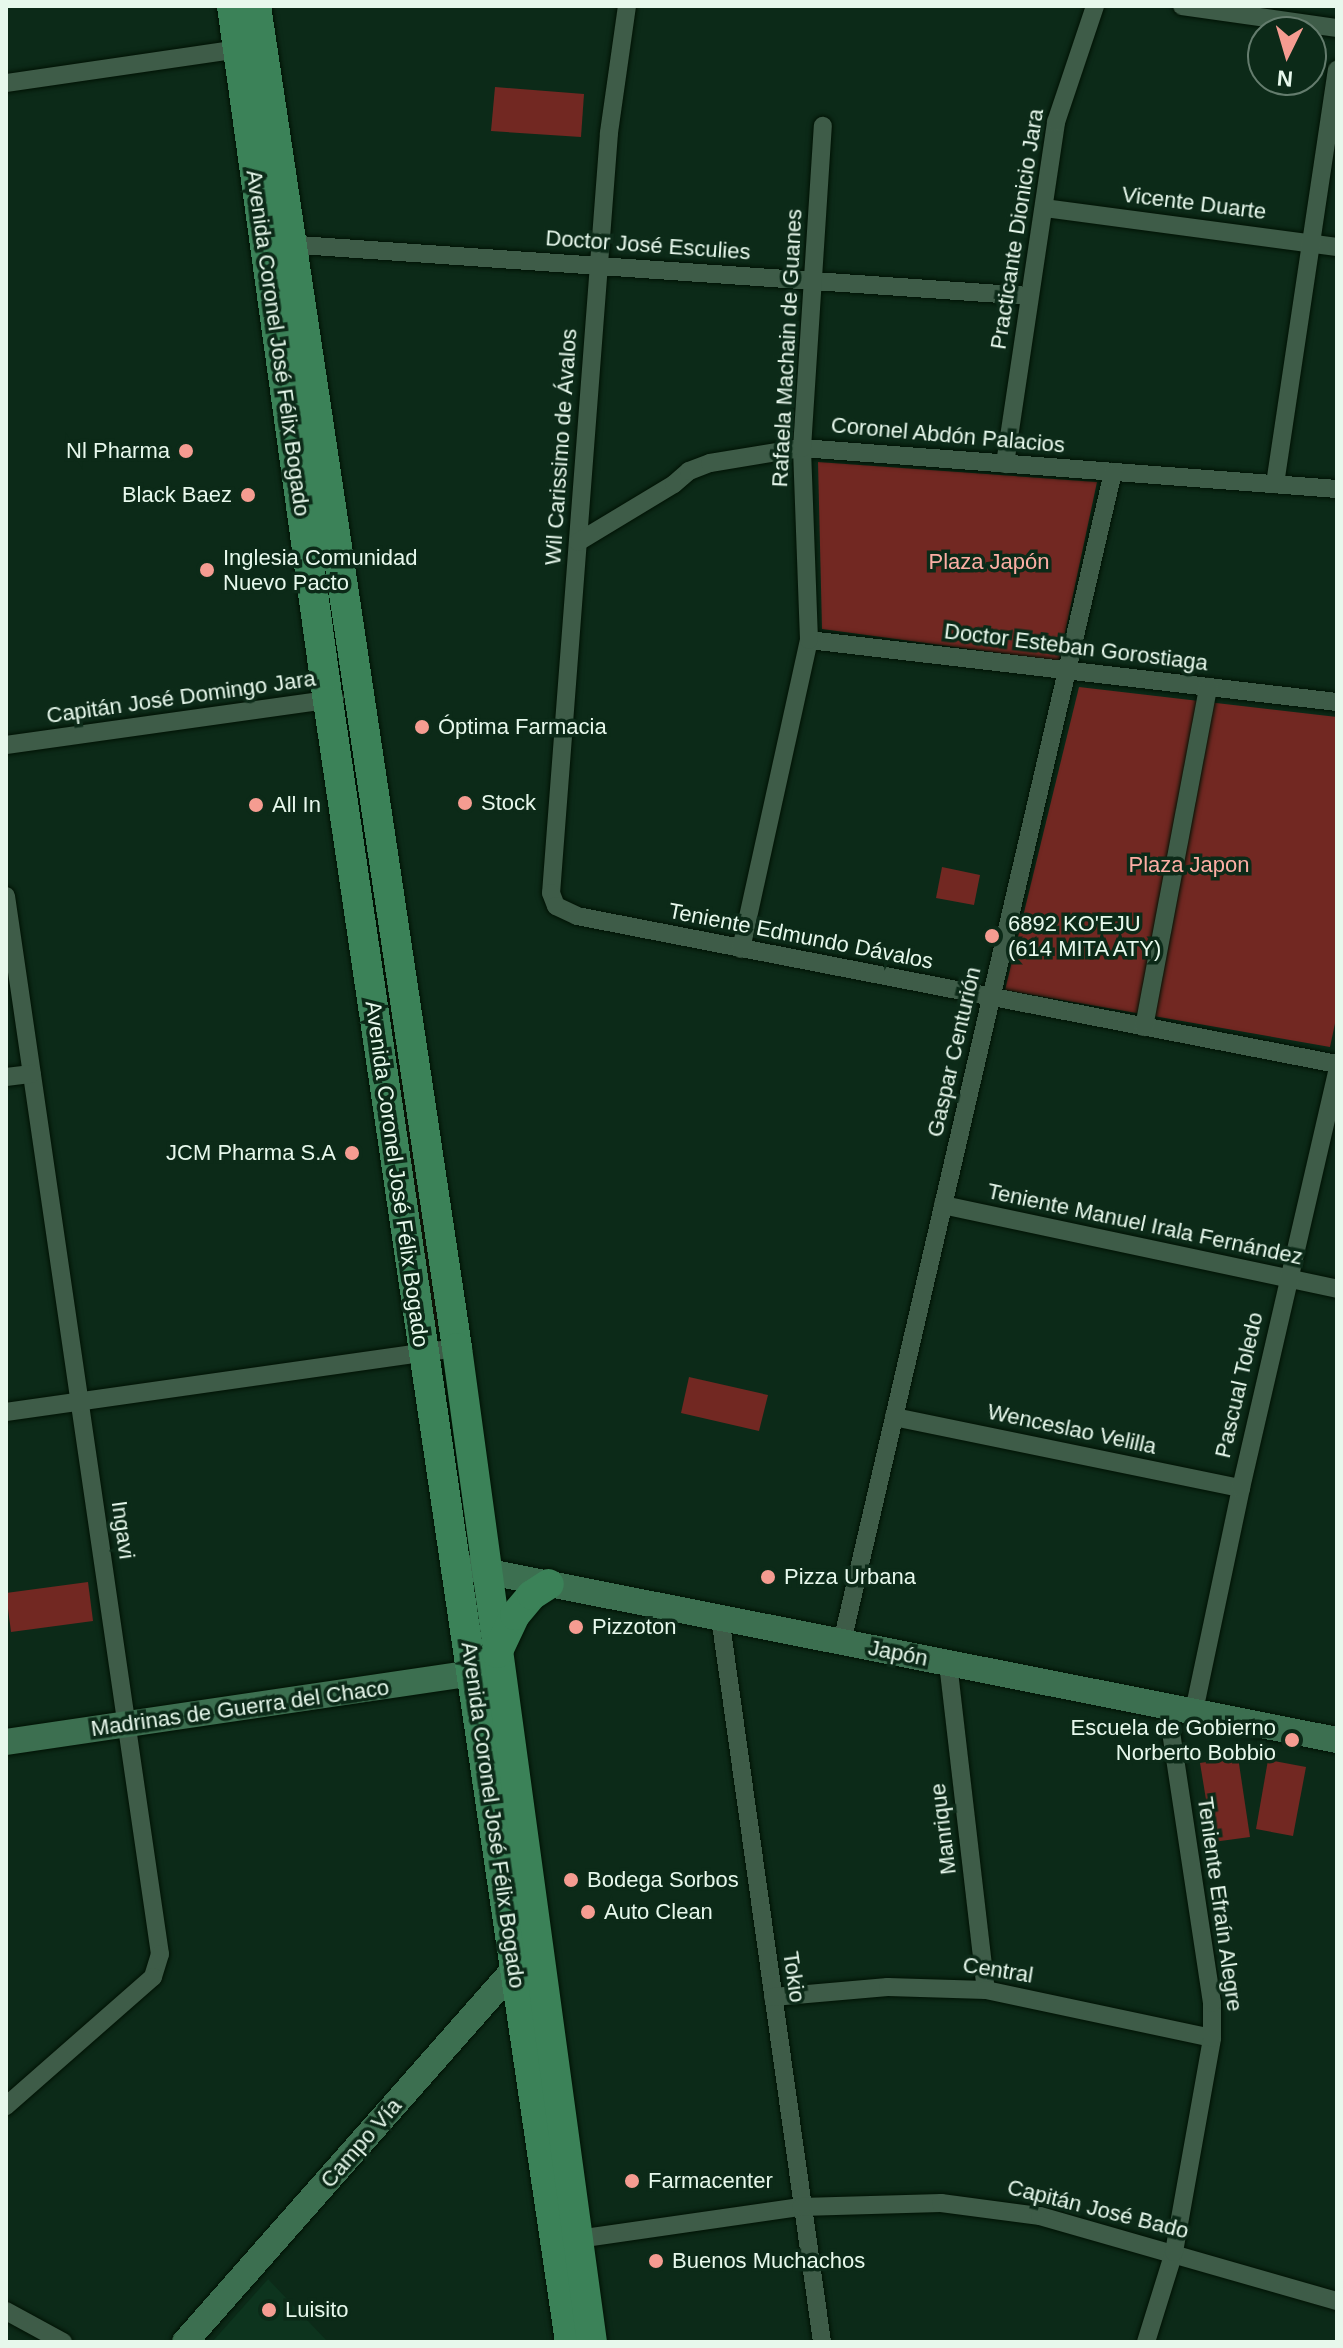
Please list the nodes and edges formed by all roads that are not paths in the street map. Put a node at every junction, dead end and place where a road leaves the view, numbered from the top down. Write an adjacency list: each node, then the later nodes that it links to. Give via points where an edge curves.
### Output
1 (232, 6): 7 (main road, Avenida Coronel José Félix Bogado)
2 (256, 6): 7 (main road, Avenida Coronel José Félix Bogado)
3 (627, 6): 15 (street, Wil Carissimo de Ávalos, via 609,133)
4 (1095, 6): 11 (street, Practicante Dionicio Jara, via 1056,122)
5 (1182, 6): 6 (street)
6 (1337, 28)
7 (250, 47): 9 (street); 13 (main road, Avenida Coronel José Félix Bogado)
8 (1337, 70): 12 (street)
9 (6, 83)
10 (823, 126): 16 (street, Rafaela Machain de Guanes)
11 (1045, 208): 12 (street, Vicente Duarte); 17 (street, Practicante Dionicio Jara)
12 (1309, 242): 14 (street, Vicente Duarte); 21 (street)
13 (278, 244): 15 (street, Doctor José Esculies); 27 (main road, Avenida Coronel José Félix Bogado); 28 (main road, Avenida Coronel José Félix Bogado)
14 (1337, 247)
15 (599, 266): 16 (street, Doctor José Esculies); 23 (street, Wil Carissimo de Ávalos)
16 (814, 281): 17 (street, Doctor José Esculies); 18 (street, Rafaela Machain de Guanes)
17 (1028, 296): 19 (street, Practicante Dionicio Jara)
18 (802, 448): 19 (street, Coronel Abdón Palacios); 23 (street, Coronel Abdón Palacios, via 689,471); 24 (street, Rafaela Machain de Guanes)
19 (1005, 464): 20 (street, Coronel Abdón Palacios)
20 (1113, 472): 21 (street, Coronel Abdón Palacios); 25 (street, Gaspar Centurión)
21 (1275, 484): 22 (street, Coronel Abdón Palacios)
22 (1337, 489)
23 (578, 542): 31 (street, Wil Carissimo de Ávalos)
24 (809, 640): 25 (street, Doctor Esteban Gorostiaga); 33 (street, Rafaela Machain de Guanes)
25 (1067, 670): 26 (street, Doctor Esteban Gorostiaga); 34 (street, Gaspar Centurión)
26 (1208, 687): 29 (street, Doctor Esteban Gorostiaga); 35 (street)
27 (362, 696): 28 (street, Capitán José Domingo Jara); 43 (main road, Avenida Coronel José Félix Bogado)
28 (328, 701): 30 (street, Capitán José Domingo Jara); 44 (main road, Avenida Coronel José Félix Bogado)
29 (1337, 702)
30 (6, 745)
31 (551, 893): 33 (street, Teniente Edmundo Dávalos, via 556,906 577,916)
32 (6, 896): 38 (street, Ingavi)
33 (741, 949): 34 (street, Teniente Edmundo Dávalos)
34 (991, 998): 35 (street, Teniente Edmundo Dávalos); 40 (street, Gaspar Centurión)
35 (1144, 1027): 36 (street, Teniente Edmundo Dávalos)
36 (1337, 1064)
37 (1337, 1071): 41 (street, Pascual Toledo)
38 (32, 1074): 39 (street); 45 (street, Ingavi)
39 (6, 1077)
40 (943, 1205): 41 (street, Teniente Manuel Irala Fernández); 47 (street, Gaspar Centurión)
41 (1288, 1279): 42 (street, Teniente Manuel Irala Fernández); 48 (street, Pascual Toledo)
42 (1337, 1289)
43 (457, 1348): 44 (street); 49 (main road, Avenida Coronel José Félix Bogado)
44 (423, 1353): 45 (street); 49 (main road, Avenida Coronel José Félix Bogado)
45 (80, 1402): 46 (street); 58 (street, Ingavi)
46 (6, 1412)
47 (894, 1417): 48 (street, Wenceslao Velilla); 52 (street, Gaspar Centurión)
48 (1241, 1488): 57 (street, Pascual Toledo)
49 (472, 1569): 50 (street, Japón); 53 (main road, Avenida Coronel José Félix Bogado); 55 (main road, Avenida Coronel José Félix Bogado)
50 (549, 1584): 51 (street, Japón); 53 (main road, via 515,1615)
51 (720, 1617): 52 (street, Japón); 64 (street, Tokio)
52 (842, 1642): 54 (street, Japón)
53 (497, 1653): 61 (main road, Avenida Coronel José Félix Bogado)
54 (948, 1663): 56 (street, Japón); 63 (street, Manrique)
55 (473, 1673): 58 (street, Madrinas de Guerra del Chaco); 62 (main road, Avenida Coronel José Félix Bogado)
56 (1167, 1706): 57 (street, Japón); 65 (street, Teniente Efraín Alegre, via 1212,2003)
57 (1194, 1711): 59 (street, Japón)
58 (127, 1724): 60 (street, Madrinas de Guerra del Chaco); 66 (street, Ingavi, via 158,1969)
59 (1337, 1740)
60 (6, 1742)
61 (537, 1944): 62 (street, Campo Vía); 68 (main road, Avenida Coronel José Félix Bogado)
62 (514, 1969): 68 (main road, Avenida Coronel José Félix Bogado); 73 (street, Campo Vía)
63 (986, 1990): 64 (street, Central, via 888,1987); 65 (street, Central)
64 (773, 1997): 67 (street, Tokio)
65 (1212, 2038): 69 (street, Teniente Efraín Alegre)
66 (6, 2106)
67 (801, 2207): 68 (street, Capitán José Bado); 69 (street, Capitán José Bado, via 941,2203 995,2208); 76 (street, Tokio)
68 (567, 2241): 74 (main road, Avenida Coronel José Félix Bogado); 75 (main road, Avenida Coronel José Félix Bogado)
69 (1174, 2252): 70 (street, Capitán José Bado); 77 (street, Teniente Efraín Alegre)
70 (1337, 2301)
71 (6, 2311): 72 (street)
72 (63, 2342)
73 (185, 2342)
74 (570, 2342)
75 (592, 2342)
76 (822, 2342)
77 (1146, 2342)

